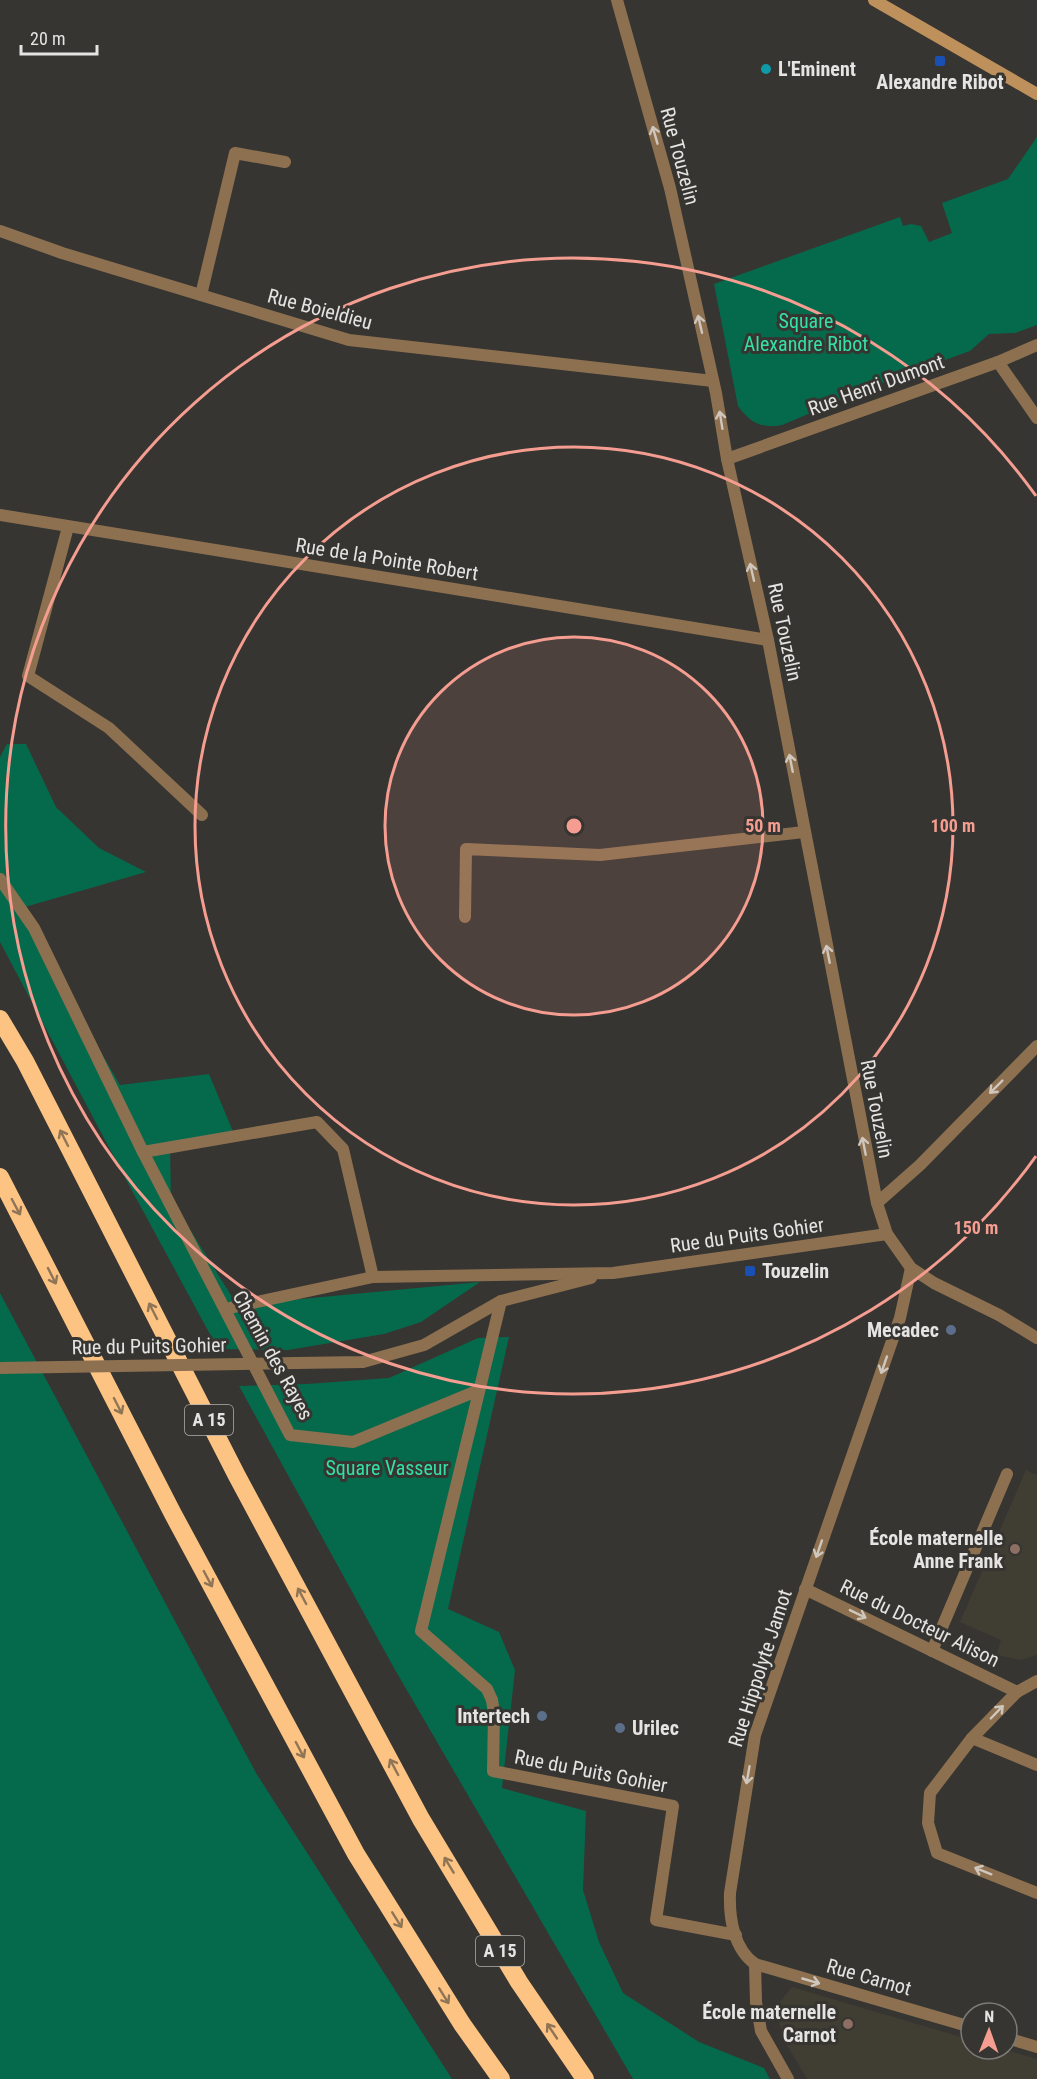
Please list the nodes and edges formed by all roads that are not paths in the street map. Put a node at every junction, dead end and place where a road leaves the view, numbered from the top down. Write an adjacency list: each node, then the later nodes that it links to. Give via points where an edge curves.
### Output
1 (617, 0): 9 (street, Rue Touzelin, one-way to 1, via 670,188)
2 (874, 0): 3 (main road)
3 (1037, 94)
4 (285, 162): 6 (street, via 235,153)
5 (0, 231): 6 (street, Rue Boieldieu)
6 (201, 296): 9 (street, Rue Boieldieu, via 349,340)
7 (1037, 345): 8 (street, Rue Henri Dumont)
8 (998, 362): 10 (street); 11 (street, Rue Henri Dumont)
9 (713, 381): 11 (street, Rue Touzelin, one-way to 9)
10 (1037, 418)
11 (727, 459): 14 (street, Rue Touzelin, one-way to 11)
12 (0, 515): 13 (street, Rue de la Pointe Robert)
13 (68, 527): 14 (street, Rue de la Pointe Robert); 15 (street, via 27,676 109,728)
14 (768, 640): 16 (street, Rue Touzelin, one-way to 14)
15 (202, 815)
16 (804, 832): 18 (street, via 600,855 466,849); 23 (street, Rue Touzelin, one-way to 16)
17 (0, 879): 21 (street, Chemin des Rayes, via 34,928)
18 (465, 917)
19 (0, 1019): 47 (highway, A 15, one-way to 19, via 519,1982 421,1819 237,1476)
20 (1037, 1046): 23 (street, one-way to 23, via 920,1165)
21 (144, 1152): 27 (street, via 317,1122 343,1149); 29 (street, Chemin des Rayes)
22 (0, 1177): 46 (highway, one-way to 46, via 173,1514 356,1854)
23 (876, 1203): 24 (street, Rue Touzelin)
24 (886, 1234): 25 (street, Rue Touzelin); 26 (street, Rue du Puits Gohier)
25 (911, 1268): 30 (street); 34 (street, Rue Hippolyte Jamot, one-way to 34, via 900,1318)
26 (613, 1272): 27 (street, Rue du Puits Gohier); 28 (street, Rue du Puits Gohier)
27 (374, 1277): 29 (street, Rue du Puits Gohier)
28 (501, 1301): 31 (street, Rue du Puits Gohier, bridge, via 424,1346 363,1362); 32 (street, Rue du Puits Gohier)
29 (225, 1309): 32 (street, Chemin des Rayes, via 290,1435 353,1442)
30 (1035, 1333)
31 (0, 1368)
32 (479, 1390): 41 (street, Rue du Puits Gohier, via 421,1631 488,1689 494,1713 493,1771 673,1806 656,1920)
33 (1007, 1474): 35 (street)
34 (805, 1589): 35 (street, Rue du Docteur Alison, one-way to 35); 41 (street, Rue Hippolyte Jamot, one-way to 41, via 755,1735 730,1896)
35 (932, 1651): 37 (street, Rue du Docteur Alison)
36 (1037, 1681): 37 (street)
37 (1017, 1692): 38 (street, one-way to 37)
38 (972, 1738): 39 (street); 40 (street, one-way to 38, via 937,1853 928,1823 930,1793)
39 (1037, 1765)
40 (1037, 1893)
41 (736, 1935): 42 (street, Rue Hippolyte Jamot, via 740,1950)
42 (755, 1964): 43 (street, Rue Carnot, one-way to 43); 48 (street, via 761,2031)
43 (959, 2024)
44 (1019, 2041): 45 (street)
45 (1037, 2046)
46 (501, 2079)
47 (585, 2079)
48 (788, 2079)

